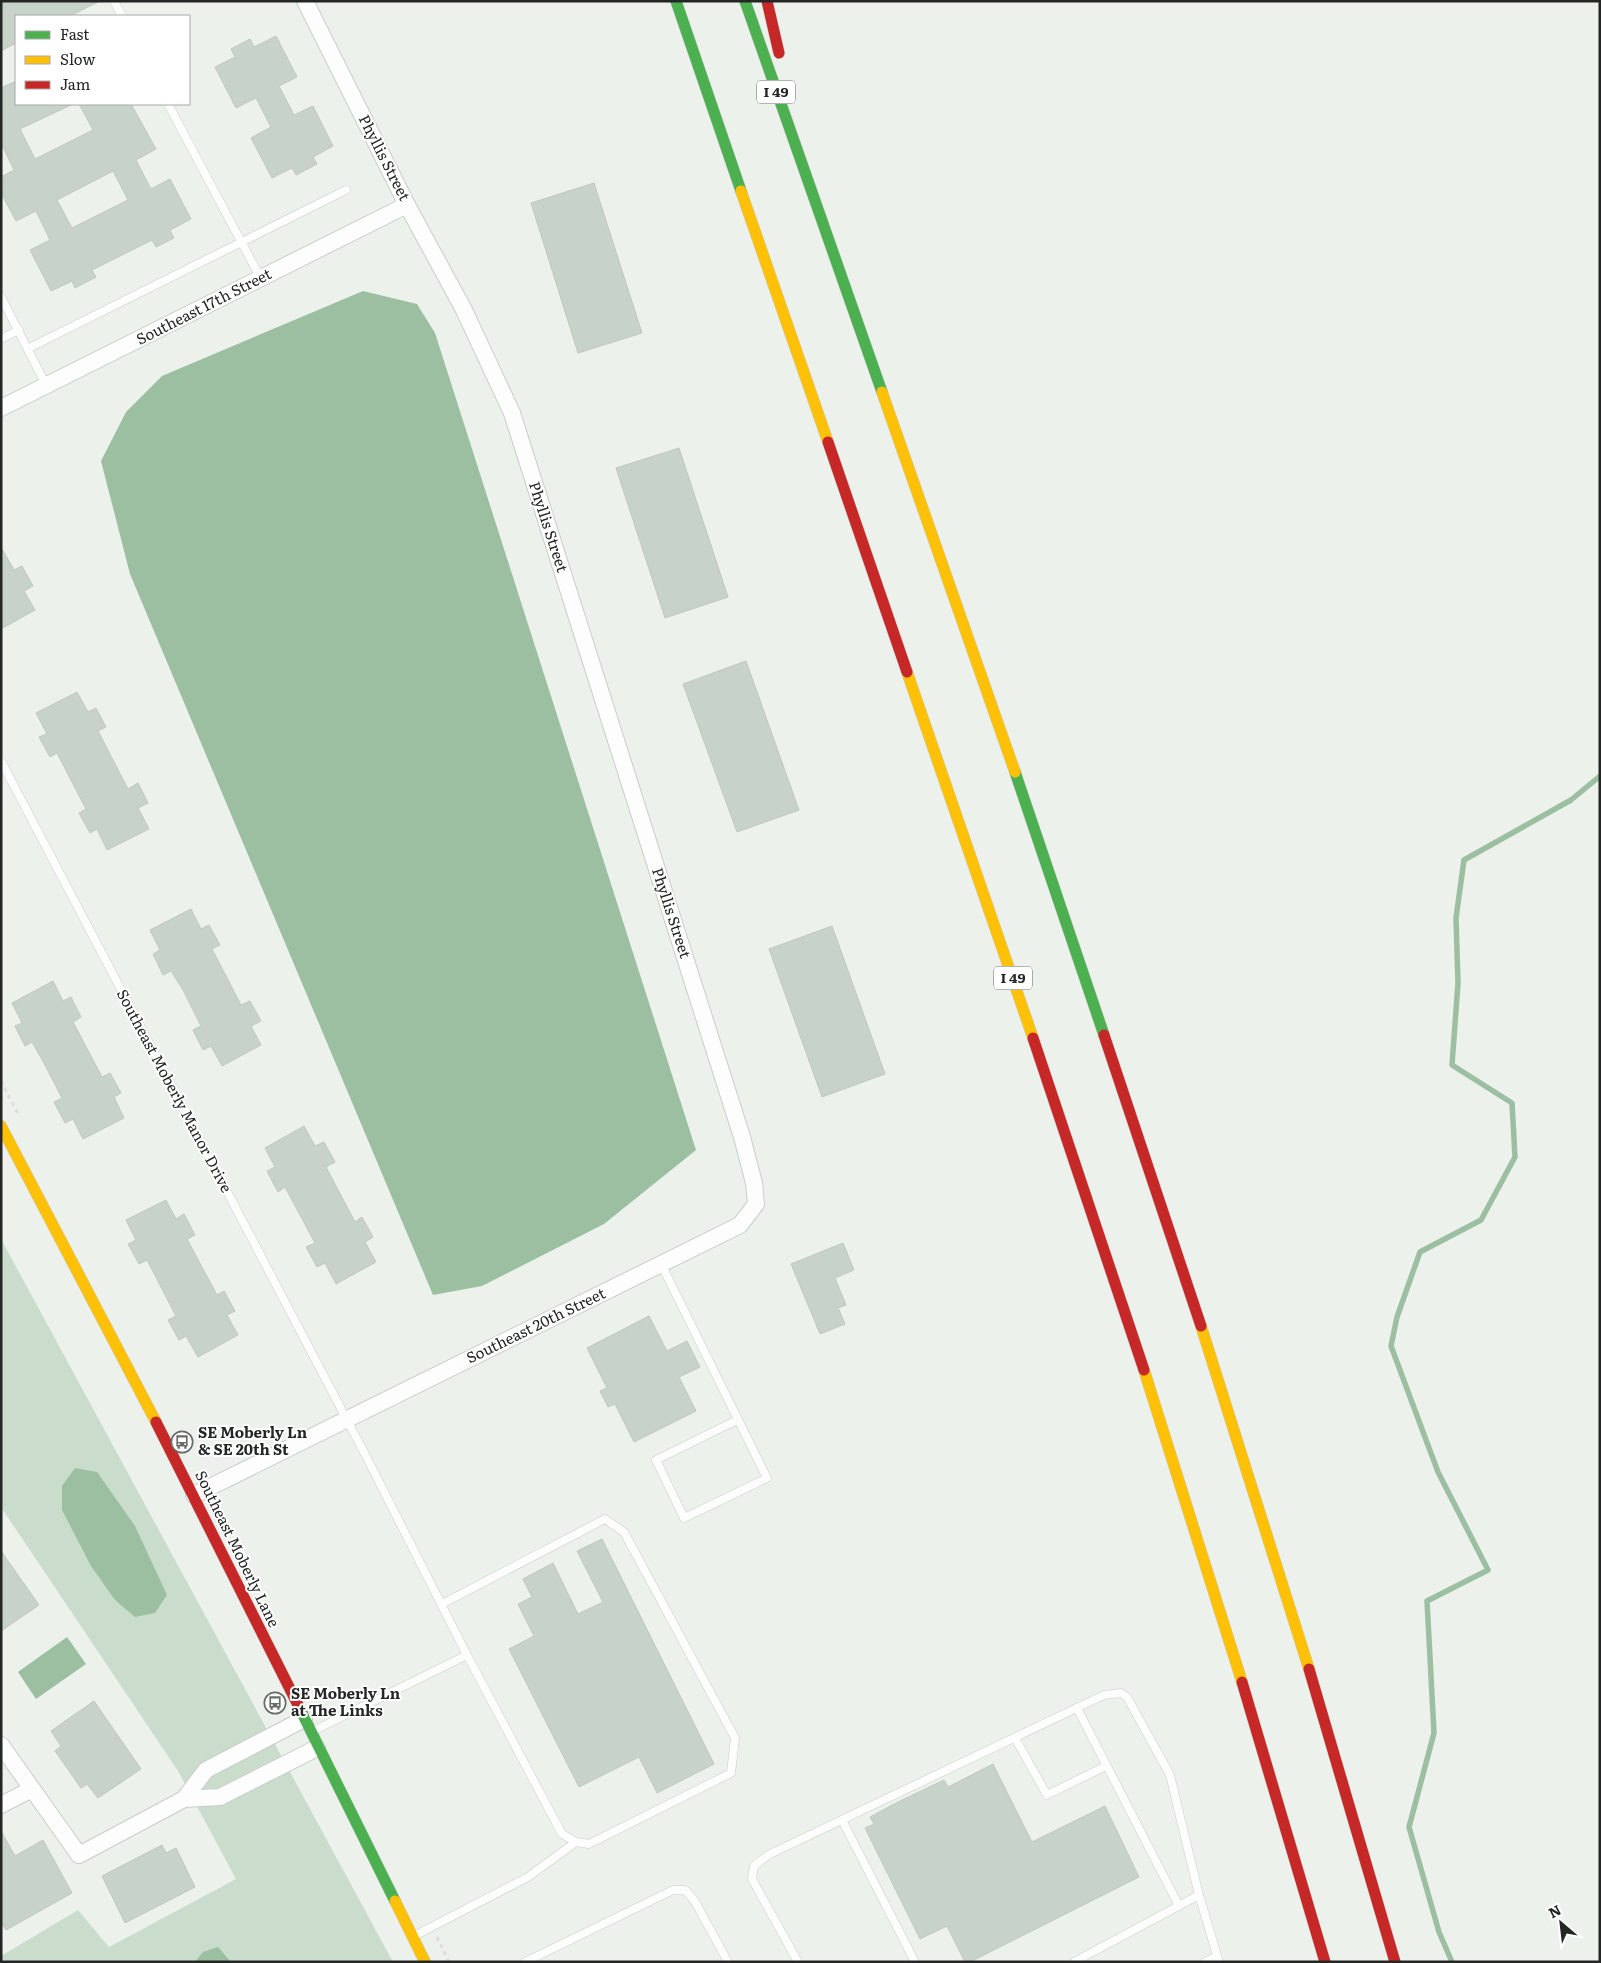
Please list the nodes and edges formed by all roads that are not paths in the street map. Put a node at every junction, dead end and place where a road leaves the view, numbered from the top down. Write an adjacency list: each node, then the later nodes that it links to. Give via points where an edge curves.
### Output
1 (114, 1): 6 (lane)
2 (305, 1): 10 (street, Phyllis Street)
3 (676, 1): 50 (main road, I 49, via 1056,1106 1213,1585)
4 (745, 1): 8 (main road, I 49)
5 (767, 1): 8 (main road)
6 (121, 15)
7 (169, 105): 11 (lane)
8 (808, 182): 51 (main road, I 49, via 1156,1187 1250,1478)
9 (346, 190): 11 (lane)
10 (408, 205): 12 (street, Southeast 17th Street); 20 (street, Phyllis Street, via 464,310 512,412)
11 (241, 241): 12 (lane); 16 (lane)
12 (261, 279): 17 (street, Southeast 17th Street)
13 (1, 297): 14 (lane)
14 (19, 330): 15 (lane); 16 (lane)
15 (1, 339)
16 (29, 348): 17 (lane)
17 (46, 386): 18 (street, Southeast 17th Street)
18 (1, 408)
19 (1, 761): 24 (lane, Southeast Moberly Manor Drive)
20 (724, 1081): 22 (street, Southeast 20th Street, via 754,1183 756,1204 740,1225)
21 (1, 1126): 25 (main road, Southeast Moberly Lane)
22 (661, 1264): 23 (lane); 24 (street, Southeast 20th Street)
23 (737, 1420): 23 (lane, via 767,1478 684,1518 656,1460)
24 (347, 1421): 25 (street, Southeast 20th Street); 26 (lane, Southeast Moberly Manor Drive)
25 (194, 1495): 29 (main road, Southeast Moberly Lane)
26 (442, 1604): 27 (lane, Southeast Moberly Manor Drive); 38 (lane, via 605,1519 624,1532 735,1738 731,1773 589,1844)
27 (467, 1654): 29 (lane); 38 (lane, Southeast Moberly Manor Drive, via 562,1834)
28 (1077, 1708): 30 (lane); 33 (lane); 39 (lane, via 1104,1695 1121,1693 1127,1697 1170,1775)
29 (307, 1725): 32 (main road, Southeast Moberly Lane); 35 (street, via 206,1770)
30 (1015, 1738): 33 (lane, via 1047,1795); 37 (lane)
31 (1, 1745): 34 (street)
32 (317, 1748): 35 (street, via 220,1797); 41 (main road, Southeast Moberly Lane)
33 (1106, 1766): 40 (lane)
34 (32, 1789): 35 (street, via 79,1855); 36 (street)
35 (184, 1799)
36 (1, 1806)
37 (842, 1820): 46 (lane, via 768,1855 754,1866 752,1879); 47 (lane)
38 (576, 1842): 41 (lane, via 528,1877)
39 (1199, 1895): 40 (lane); 42 (lane)
40 (1179, 1906): 48 (lane)
41 (413, 1937): 43 (main road, Southeast Moberly Lane)
42 (1218, 1959): 49 (lane)
43 (426, 1962)
44 (525, 1962): 45 (lane, via 674,1890 685,1890 694,1900)
45 (728, 1962)
46 (798, 1962)
47 (915, 1962)
48 (1074, 1962)
49 (1205, 1962)
50 (1325, 1962)
51 (1395, 1962)

